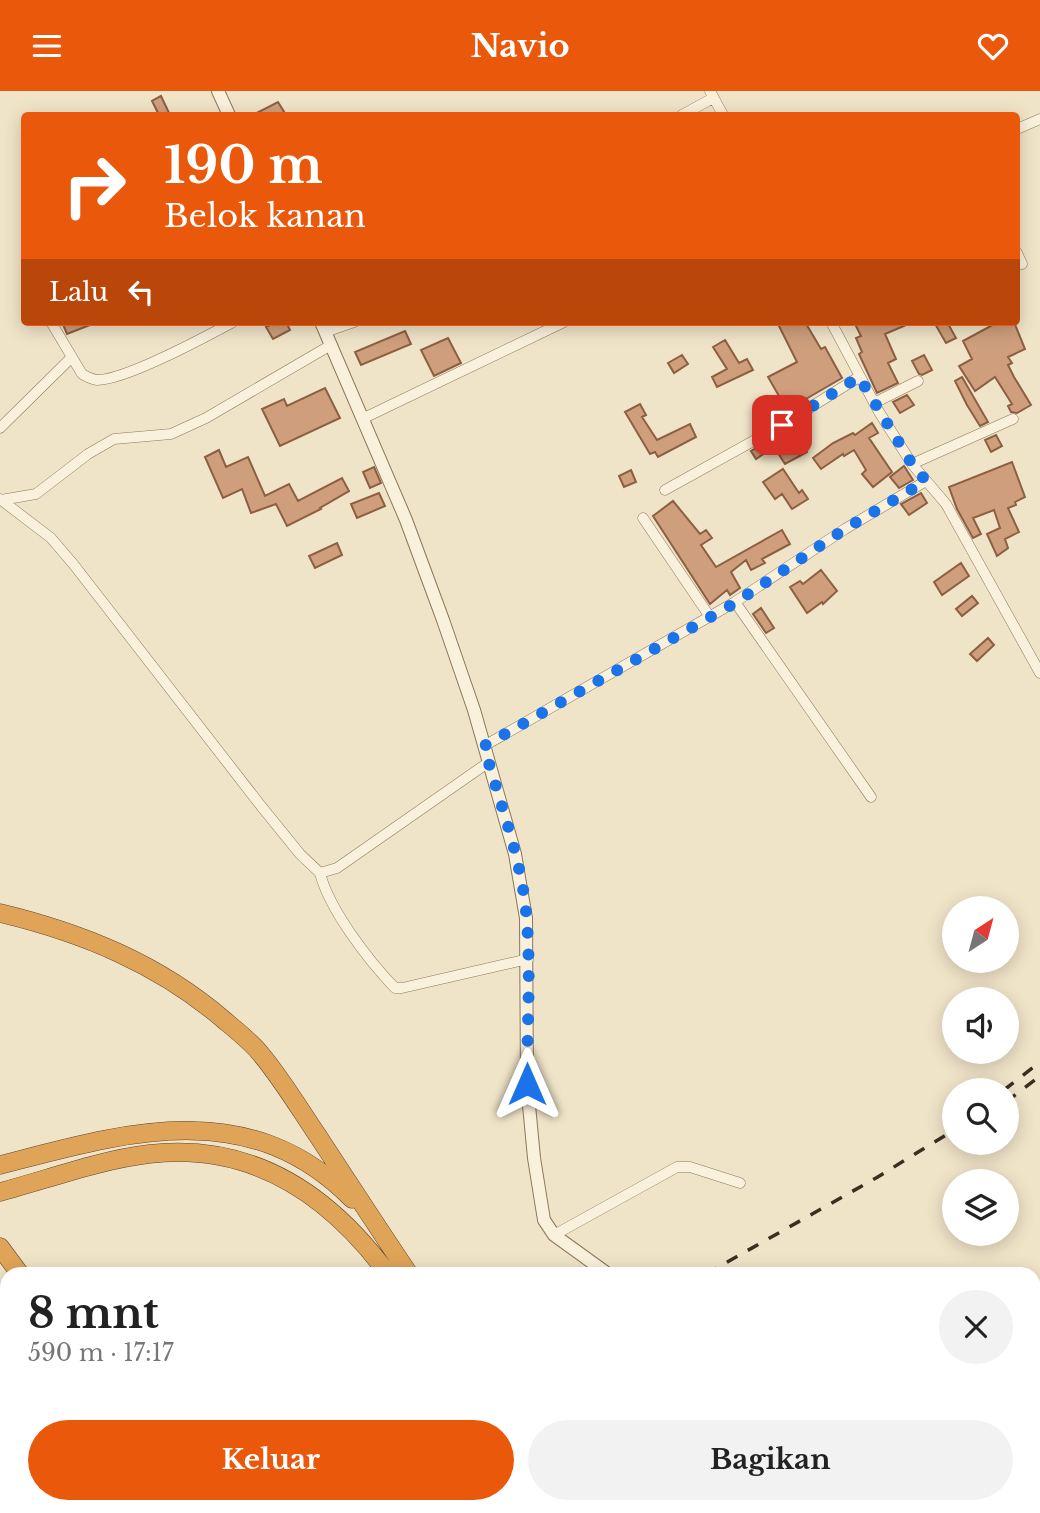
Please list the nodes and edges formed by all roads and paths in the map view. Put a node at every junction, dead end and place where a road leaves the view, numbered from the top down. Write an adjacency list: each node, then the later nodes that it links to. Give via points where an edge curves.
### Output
1 (218, 91): 3 (street)
2 (712, 95): 4 (street); 5 (street)
3 (228, 112)
4 (686, 112)
5 (721, 112)
6 (1040, 119): 7 (street)
7 (1020, 127)
8 (1020, 260): 9 (street)
9 (1022, 264)
10 (53, 326): 16 (street)
11 (225, 326): 16 (street, via 144,366 106,379 89,379)
12 (556, 326): 20 (street)
13 (835, 326): 17 (street)
14 (323, 327): 15 (street)
15 (331, 345): 20 (street); 26 (street, via 196,423 160,436 114,439 88,453 46,489)
16 (71, 358): 22 (street)
17 (859, 377): 19 (street); 25 (street)
18 (918, 381): 19 (street)
19 (874, 403): 23 (street)
20 (364, 418): 31 (street, via 439,609)
21 (1013, 419): 23 (street)
22 (0, 428)
23 (912, 464): 24 (street)
24 (926, 481): 28 (street); 30 (street, via 946,504)
25 (665, 490)
26 (0, 500): 34 (street, via 51,538 300,854)
27 (643, 518): 29 (street)
28 (735, 603): 29 (street); 33 (street)
29 (710, 617): 31 (street)
30 (1040, 673)
31 (484, 746): 32 (street)
32 (489, 762): 34 (street, via 337,867); 36 (street, via 522,888)
33 (871, 797)
34 (320, 873): 36 (street, via 329,899 394,988)
35 (0, 913): 42 (highway, via 133,958 207,1005 236,1030 287,1089)
36 (528, 959): 40 (street, via 530,1120 540,1206)
37 (0, 1165): 42 (highway, via 145,1131 191,1129 236,1135 284,1152 330,1180 361,1208)
38 (740, 1183): 40 (street, via 677,1167)
39 (0, 1192): 44 (highway, via 128,1157 171,1153 217,1156 260,1167 303,1188 341,1218)
40 (554, 1235): 46 (street)
41 (0, 1247): 43 (highway)
42 (398, 1258): 45 (highway)
43 (15, 1267)
44 (382, 1267)
45 (404, 1267)
46 (598, 1267)

